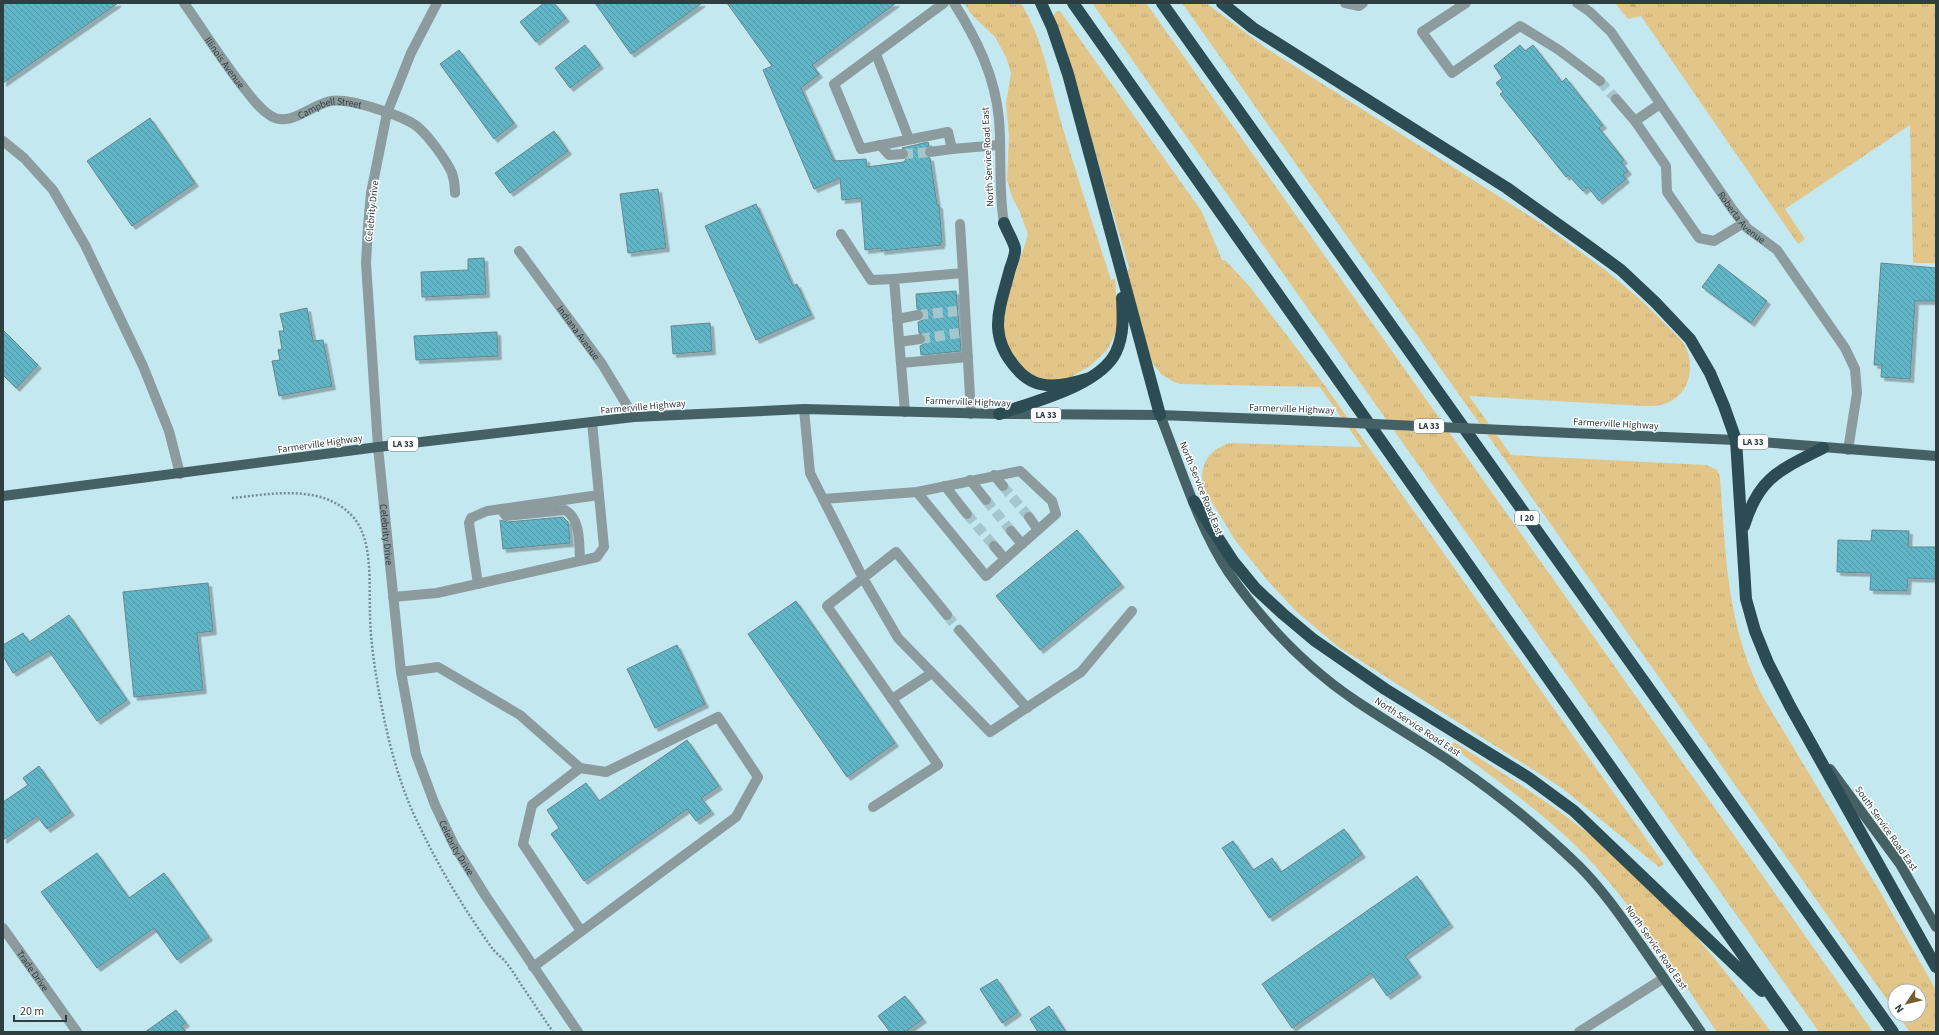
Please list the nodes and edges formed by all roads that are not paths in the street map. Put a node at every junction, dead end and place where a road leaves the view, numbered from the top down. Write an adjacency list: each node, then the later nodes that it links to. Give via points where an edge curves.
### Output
1 (184, 3): 18 (street, Illinois Avenue, via 252,98)
2 (437, 3): 17 (street, Celebrity Drive, via 410,53)
3 (944, 3): 13 (street)
4 (954, 3): 23 (street, North Service Road East, via 985,60 994,87)
5 (1041, 3): 33 (highway, via 1052,26 1068,74)
6 (1073, 3): 95 (highway)
7 (1162, 3): 101 (highway, I 20)
8 (1222, 3): 50 (highway, via 1253,28 1507,188 1621,270 1690,339 1710,373)
9 (1345, 3): 10 (street, via 1359,6)
10 (1363, 3)
11 (1466, 3): 14 (street, via 1422,32 1452,73 1520,26 1559,50)
12 (1577, 3): 16 (street, Roberta Avenue, via 1611,32)
13 (876, 54): 20 (street); 22 (street, via 834,84 861,149)
14 (1600, 81)
15 (1616, 99): 19 (street)
16 (1660, 104): 19 (street); 29 (street, Roberta Avenue, via 1732,210)
17 (387, 112): 18 (street, Campbell Street, via 367,105 331,101 287,119); 27 (street, Campbell Street, via 419,128 446,162 452,173); 51 (street, Celebrity Drive, via 371,194 366,263)
18 (272, 116)
19 (1635, 122): 29 (street, via 1666,166 1667,192 1699,238 1714,241)
20 (909, 139): 22 (street); 24 (street, via 948,132)
21 (3, 141): 55 (street, via 24,158 53,190 85,245 143,366 169,431)
22 (880, 144): 26 (street, via 889,155)
23 (1000, 145): 24 (street); 28 (street, North Service Road East, via 1001,205)
24 (952, 149): 25 (street)
25 (930, 152)
26 (903, 154)
27 (455, 193)
28 (1004, 223): 42 (highway, via 1015,250 1000,307 999,341 1004,353 1019,372 1041,385 1068,385)
29 (1744, 223): 53 (street, Roberta Avenue, via 1777,250 1845,348 1855,369 1857,393)
30 (960, 224): 34 (street)
31 (841, 234): 35 (street, via 871,280)
32 (519, 251): 48 (street, Indiana Avenue, via 602,364)
33 (1119, 269): 42 (highway, via 1122,336 1115,354 1104,368); 47 (highway)
34 (963, 273): 35 (street); 40 (street, via 961,310)
35 (894, 279): 37 (street)
36 (918, 315): 37 (street)
37 (898, 319): 39 (street)
38 (920, 338): 39 (street)
39 (899, 342): 41 (street)
40 (968, 357): 41 (street); 45 (street)
41 (901, 363): 44 (street)
42 (1090, 378): 46 (highway, via 1069,389)
43 (804, 409): 44 (main road, Farmerville Highway / LA 33); 48 (main road, Farmerville Highway / LA 33); 63 (street, via 810,473)
44 (905, 412): 45 (main road, Farmerville Highway / LA 33)
45 (971, 414): 46 (main road, Farmerville Highway / LA 33)
46 (999, 414): 47 (main road, Farmerville Highway / LA 33)
47 (1160, 415): 50 (main road, Farmerville Highway / LA 33, bridge); 65 (main road, North Service Road East)
48 (634, 417): 49 (main road, Farmerville Highway / LA 33)
49 (592, 422): 51 (main road, Farmerville Highway / LA 33); 61 (street)
50 (1736, 440): 52 (main road, Farmerville Highway / LA 33); 71 (highway)
51 (378, 447): 55 (main road, Farmerville Highway / LA 33); 78 (street, Celebrity Drive)
52 (1824, 448): 53 (main road, Farmerville Highway / LA 33); 71 (highway, via 1773,476 1758,492)
53 (1848, 450): 54 (main road, Farmerville Highway / LA 33)
54 (1936, 456)
55 (180, 474): 62 (main road, Farmerville Highway / LA 33)
56 (994, 475): 57 (street); 59 (street); 69 (street, via 1020,471 1052,501 1056,514)
57 (970, 480): 58 (street); 64 (street)
58 (945, 486): 60 (street); 67 (street)
59 (1003, 486)
60 (917, 492): 63 (street); 74 (street, via 986,576)
61 (599, 495): 66 (street); 75 (street, via 604,547 597,557)
62 (3, 496)
63 (823, 499): 76 (street)
64 (986, 500)
65 (1194, 501): 94 (main road, North Service Road East, via 1205,529 1230,573 1293,649 1355,700 1451,762 1529,822 1586,874 1616,910); 95 (highway, via 1233,561 1256,589 1283,614 1314,640 1385,689 1530,778 1574,811)
66 (501, 509): 75 (street, via 506,516 565,510 571,513 576,521); 77 (street, via 476,515 469,523)
67 (967, 514)
68 (1028, 517): 69 (street)
69 (1038, 530): 72 (street)
70 (1011, 531): 72 (street)
71 (1742, 533): 86 (highway, via 1746,599 1755,631 1768,663)
72 (1022, 544): 74 (street)
73 (994, 546): 74 (street)
74 (1005, 559)
75 (580, 560): 77 (street)
76 (863, 578): 80 (street, via 896,552); 83 (street, via 898,638); 84 (street, via 827,606)
77 (478, 584): 78 (street, via 437,593)
78 (393, 597): 82 (street, Celebrity Drive)
79 (1132, 611): 85 (street, via 1081,672)
80 (947, 615)
81 (959, 630): 85 (street)
82 (401, 672): 87 (street, via 438,667 520,715); 92 (street, Celebrity Drive, via 416,754 435,805 454,845 484,895)
83 (932, 673): 84 (street); 85 (street, via 990,732)
84 (892, 699): 88 (street, via 938,765)
85 (1027, 708)
86 (1813, 746): 89 (main road, South Service Road East, via 1900,864); 93 (highway)
87 (580, 768): 91 (street, via 532,805 523,844); 91 (street, via 606,772 718,717 758,777 736,817)
88 (873, 807)
89 (1936, 927)
90 (3, 928): 96 (street, Trade Drive)
91 (581, 931): 92 (street)
92 (533, 967): 97 (street, Celebrity Drive)
93 (1936, 967)
94 (1664, 978): 98 (street); 99 (main road, North Service Road East)
95 (1783, 1011): 100 (highway)
96 (77, 1032)
97 (578, 1032)
98 (1579, 1032)
99 (1701, 1032)
100 (1797, 1032)
101 (1893, 1032)

